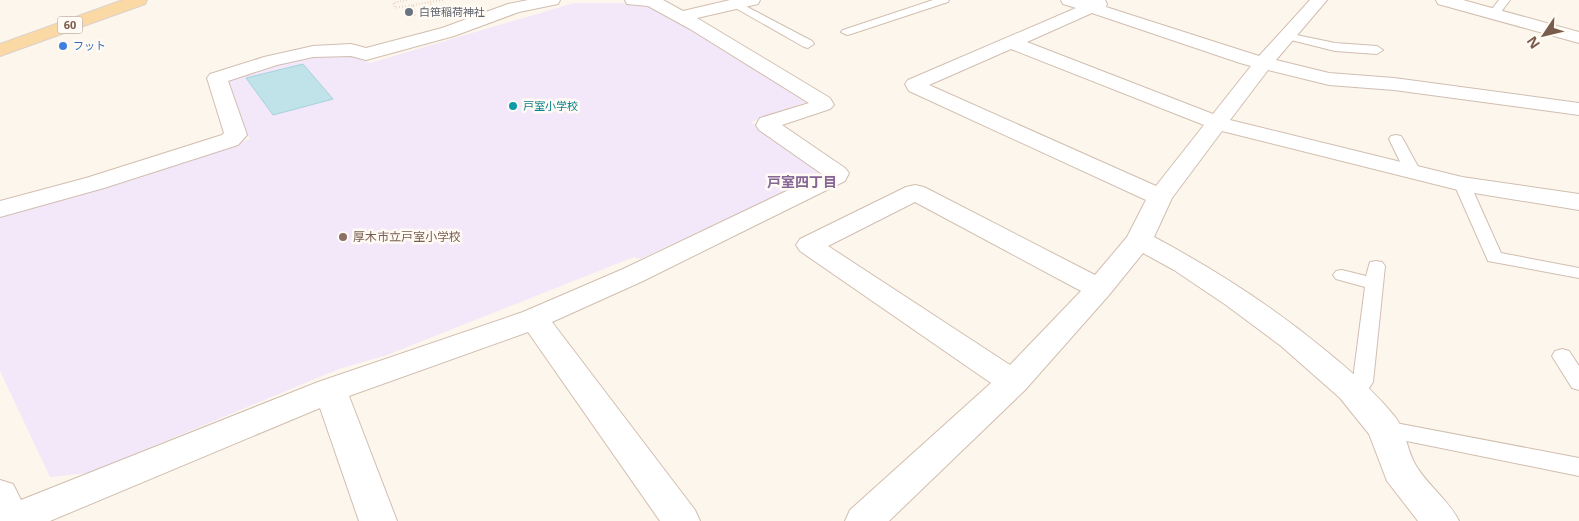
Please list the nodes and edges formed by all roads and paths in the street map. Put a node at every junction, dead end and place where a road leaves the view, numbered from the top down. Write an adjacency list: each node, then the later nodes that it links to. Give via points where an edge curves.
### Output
1 (139, 0): 23 (main road, 60)
2 (407, 0): 12 (path, via 393,3 396,8)
3 (552, 0): 19 (street, via 514,8)
4 (633, 0): 16 (street, via 652,1)
5 (944, 0): 17 (lane)
6 (1069, 0): 11 (street)
7 (1319, 0): 18 (street)
8 (1444, 0): 13 (street)
9 (430, 2): 12 (path)
10 (744, 2): 16 (street); 22 (lane)
11 (1100, 4): 21 (street); 25 (street)
12 (413, 5): 14 (path)
13 (1499, 7): 20 (street)
14 (414, 9): 15 (path); 19 (path, via 416,24)
15 (408, 10)
16 (680, 17): 38 (street, via 823,102 767,125 838,176)
17 (847, 32)
18 (1287, 36): 24 (lane, via 1336,47); 25 (street)
19 (427, 38): 33 (street, via 366,54 358,50 342,50 300,54 217,78 236,134 230,140)
20 (1579, 38)
21 (1013, 43): 27 (street); 31 (street, via 915,84 916,87)
22 (808, 44)
23 (0, 50)
24 (1377, 50)
25 (1263, 63): 26 (street, via 1345,83 1394,84 1501,102); 27 (street)
26 (1579, 109)
27 (1217, 123): 29 (street); 31 (street)
28 (1396, 139): 29 (lane)
29 (1413, 172): 30 (street)
30 (1462, 184): 32 (street); 35 (lane, via 1494,257)
31 (1160, 197): 34 (street)
32 (1579, 202)
33 (0, 209)
34 (1139, 240): 37 (street); 43 (street, via 1236,298 1292,339)
35 (1579, 272)
36 (1342, 275): 43 (lane, via 1375,275 1363,382)
37 (1099, 289): 40 (street); 40 (street, via 915,192 809,245)
38 (534, 320): 42 (street); 49 (street)
39 (1562, 356): 41 (lane)
40 (1013, 382): 50 (street)
41 (1579, 383)
42 (330, 390): 47 (street); 48 (street)
43 (1352, 390): 44 (street)
44 (1385, 429): 45 (lane); 51 (street, via 1400,471)
45 (1579, 468)
46 (0, 495): 47 (street)
47 (12, 521)
48 (378, 521)
49 (681, 521)
50 (864, 521)
51 (1440, 521)

